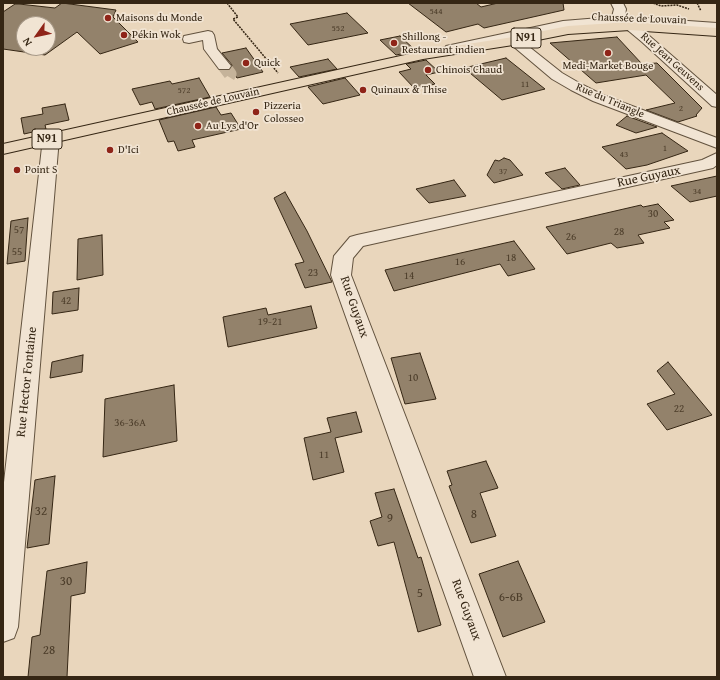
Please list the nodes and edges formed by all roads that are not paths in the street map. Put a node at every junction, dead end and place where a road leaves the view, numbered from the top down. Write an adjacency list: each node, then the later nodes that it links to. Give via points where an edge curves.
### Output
1 (597, 10): 2 (main road, Chaussée de Louvain / N91); 2 (street, Rue Jean Geuvens); 10 (main road, Chaussée de Louvain / N91, via 494,34)
2 (625, 11): 3 (street, via 630,20); 4 (street); 6 (street, Chaussée de Louvain / N91); 7 (main road, Chaussée de Louvain / N91); 9 (main road, Chaussée de Louvain / N91, via 568,30); 10 (street, Chaussée de Louvain, via 565,28); 12 (street, Rue Jean Geuvens)
3 (658, 18): 5 (main road, Chaussée de Louvain)
4 (717, 20)
5 (717, 23)
6 (717, 27)
7 (717, 32)
8 (188, 39): 11 (street, via 208,35 211,49)
9 (513, 41): 10 (main road, Chaussée de Louvain / N91); 14 (street, Rue du Triangle, via 557,76 576,87 598,98)
10 (423, 55): 13 (main road, Chaussée de Louvain / N91)
11 (224, 66)
12 (717, 104)
13 (51, 138): 15 (main road, Chaussée de Louvain / N91); 17 (street, Rue Hector Fontaine)
14 (717, 143)
15 (3, 149)
16 (717, 158): 18 (street, Rue Guyaux, via 707,164 357,241 344,256 341,275)
17 (3, 626)
18 (490, 677)

